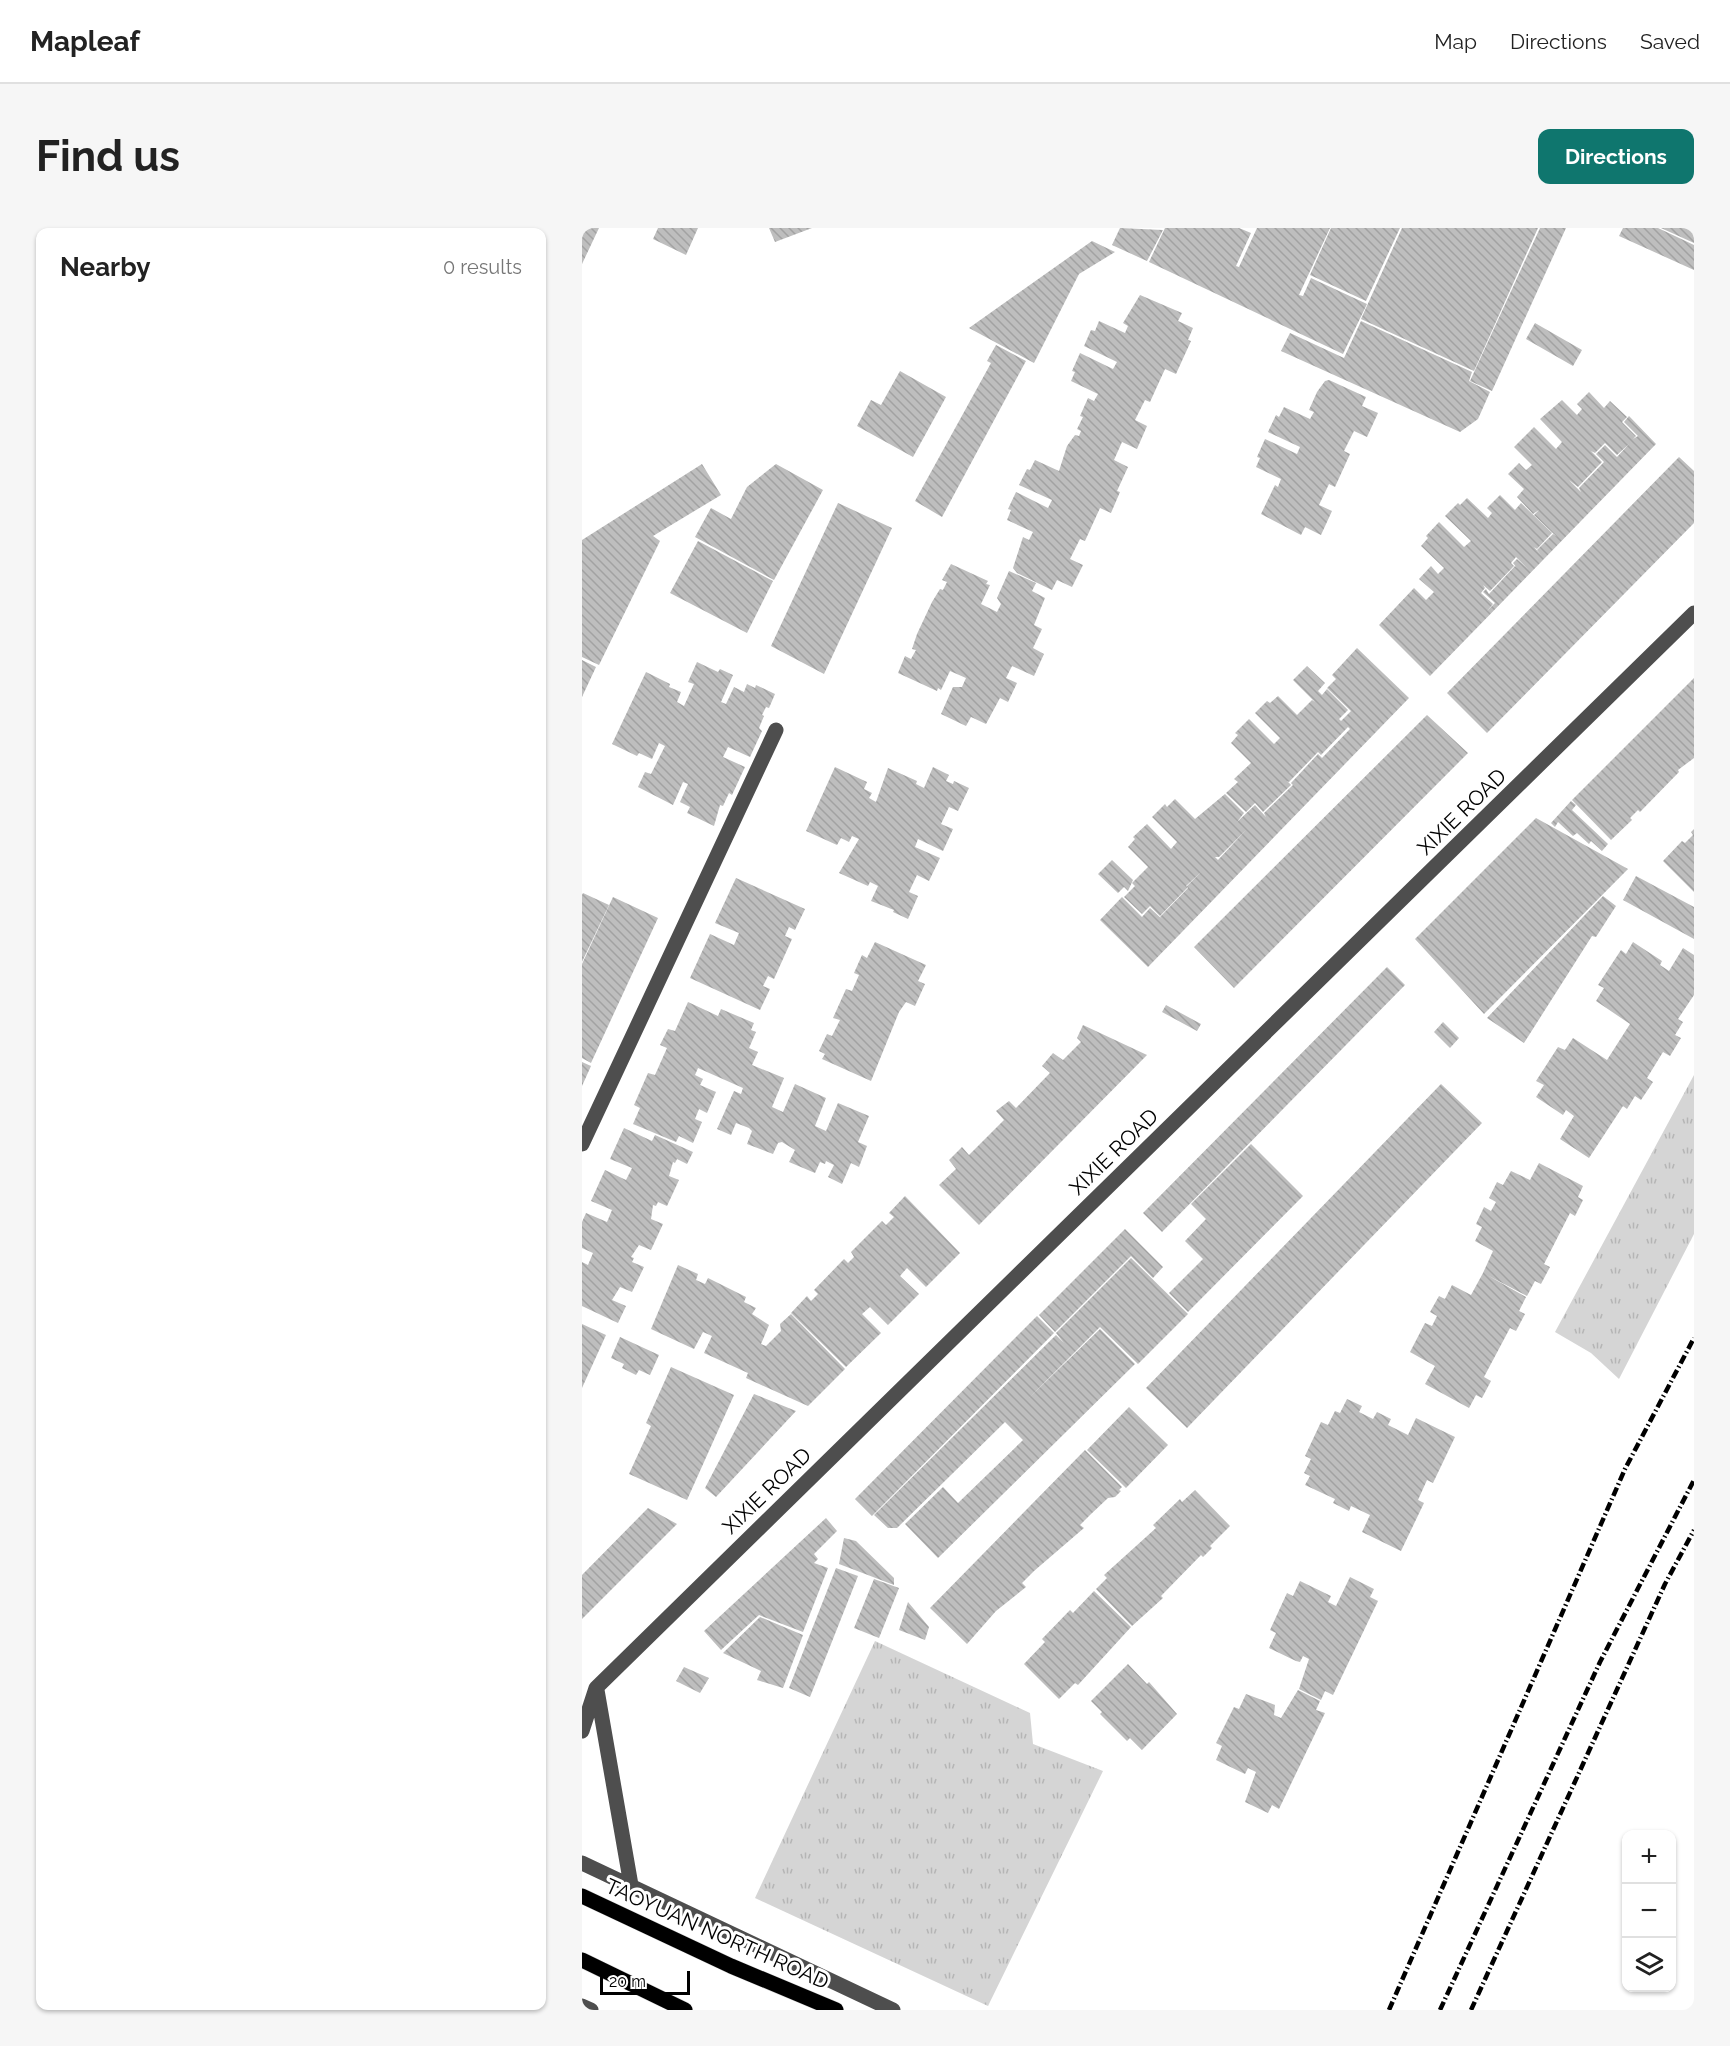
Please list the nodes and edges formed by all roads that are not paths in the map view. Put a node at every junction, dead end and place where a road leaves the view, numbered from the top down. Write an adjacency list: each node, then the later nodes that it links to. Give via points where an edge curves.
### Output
1 (1694, 614): 4 (street, XIXIE ROAD)
2 (776, 730): 3 (street)
3 (582, 1144)
4 (596, 1688): 5 (street); 6 (street, XIXIE ROAD); 8 (street)
5 (582, 1699)
6 (582, 1731)
7 (582, 1863): 8 (street)
8 (631, 1885): 15 (street)
9 (582, 1896): 14 (main road, TAOYUAN NORTH ROAD)
10 (582, 1960): 13 (main road)
11 (582, 2006): 12 (street)
12 (591, 2010)
13 (685, 2010)
14 (836, 2010)
15 (893, 2010)

